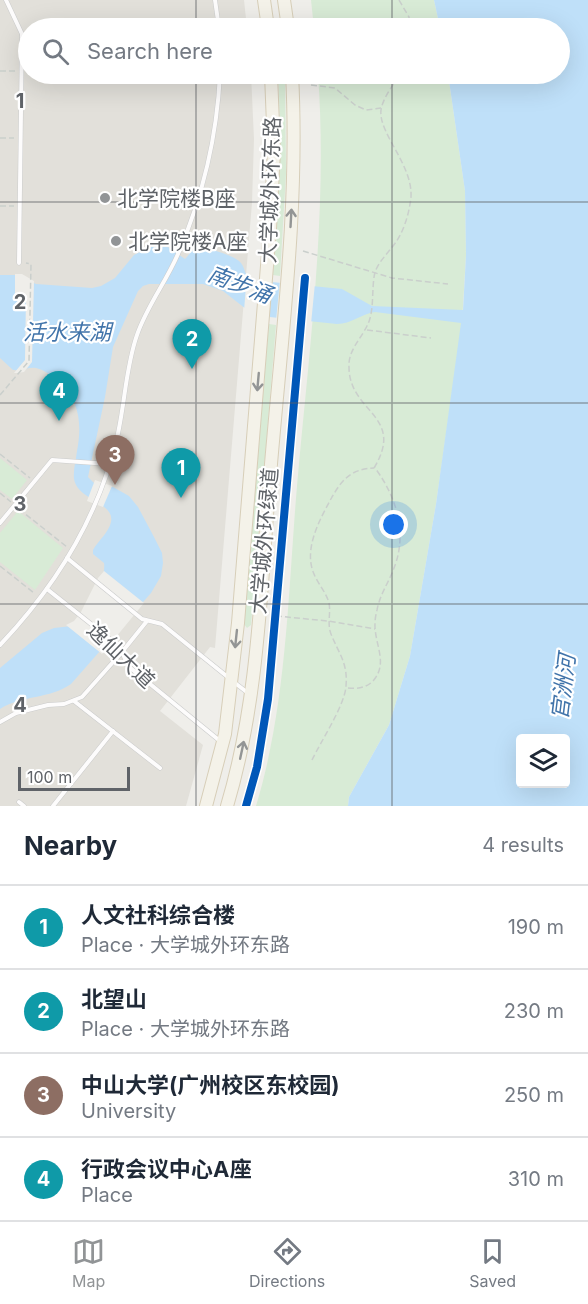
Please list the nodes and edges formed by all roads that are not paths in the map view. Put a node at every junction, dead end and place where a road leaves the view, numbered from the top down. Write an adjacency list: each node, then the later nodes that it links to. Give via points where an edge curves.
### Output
1 (6, 0): 8 (lane)
2 (215, 0): 5 (lane)
3 (264, 0): 6 (main road)
4 (284, 0): 7 (main road)
5 (218, 18)
6 (266, 18)
7 (287, 18)
8 (18, 24)
9 (22, 84): 13 (lane)
10 (219, 84): 14 (lane, via 210,159 196,208 134,344 124,408)
11 (272, 84): 21 (main road, 大学城外环东路, one-way to 21, via 273,180 267,275)
12 (292, 84): 22 (main road, 大学城外环东路, one-way to 12, via 287,276 293,174)
13 (19, 263)
14 (109, 464): 15 (lane, via 51,460); 16 (lane)
15 (0, 524)
16 (67, 558): 17 (lane); 18 (lane, 逸仙大道)
17 (47, 589): 19 (lane); 20 (lane, 逸仙大道)
18 (147, 621): 20 (lane); 21 (lane, 逸仙大道, via 162,624)
19 (0, 645)
20 (122, 652): 23 (lane); 26 (lane, 逸仙大道, via 130,668)
21 (232, 681): 22 (lane, 逸仙大道); 26 (main road, 大学城外环东路)
22 (250, 695): 32 (main road, 大学城外环东路, one-way to 22, via 240,756)
23 (74, 701): 24 (lane, via 16,713); 25 (lane)
24 (0, 722)
25 (112, 731): 27 (lane); 30 (lane)
26 (223, 743): 31 (main road, 大学城外环东路)
27 (160, 768)
28 (19, 802): 29 (lane)
29 (24, 806)
30 (53, 806)
31 (206, 806)
32 (226, 806)

